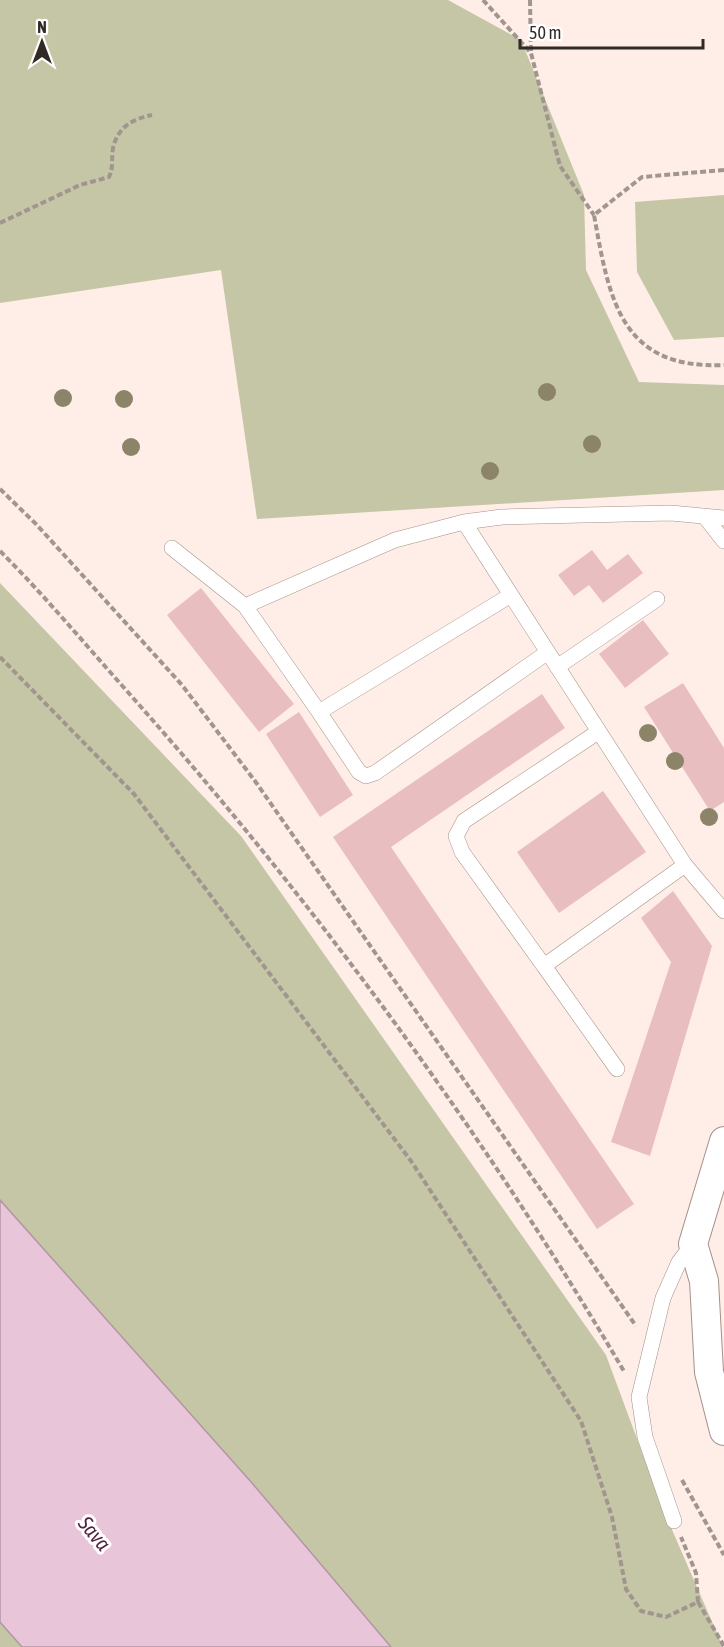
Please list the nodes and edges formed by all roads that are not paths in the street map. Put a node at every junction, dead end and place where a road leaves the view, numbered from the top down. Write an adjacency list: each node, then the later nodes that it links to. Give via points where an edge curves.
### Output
1 (705, 517): 2 (lane); 3 (lane, via 671,513 514,516); 4 (lane)
2 (724, 518)
3 (464, 522): 6 (lane); 8 (lane, via 395,540)
4 (724, 541)
5 (172, 548): 8 (lane)
6 (511, 595): 9 (lane); 11 (lane)
7 (657, 599): 10 (lane)
8 (245, 606): 11 (lane)
9 (548, 652): 10 (lane); 11 (lane, via 366,777 358,772)
10 (557, 667): 12 (lane)
11 (319, 712)
12 (598, 732): 13 (lane); 15 (lane, via 464,821 456,837 462,852)
13 (685, 866): 14 (lane); 15 (lane)
14 (724, 911)
15 (544, 966): 16 (lane)
16 (617, 1069)
17 (724, 1141): 18 (street)
18 (693, 1244): 19 (street, via 704,1281 709,1372); 20 (lane, via 679,1262 663,1298 639,1397 645,1437)
19 (724, 1431)
20 (674, 1521)

